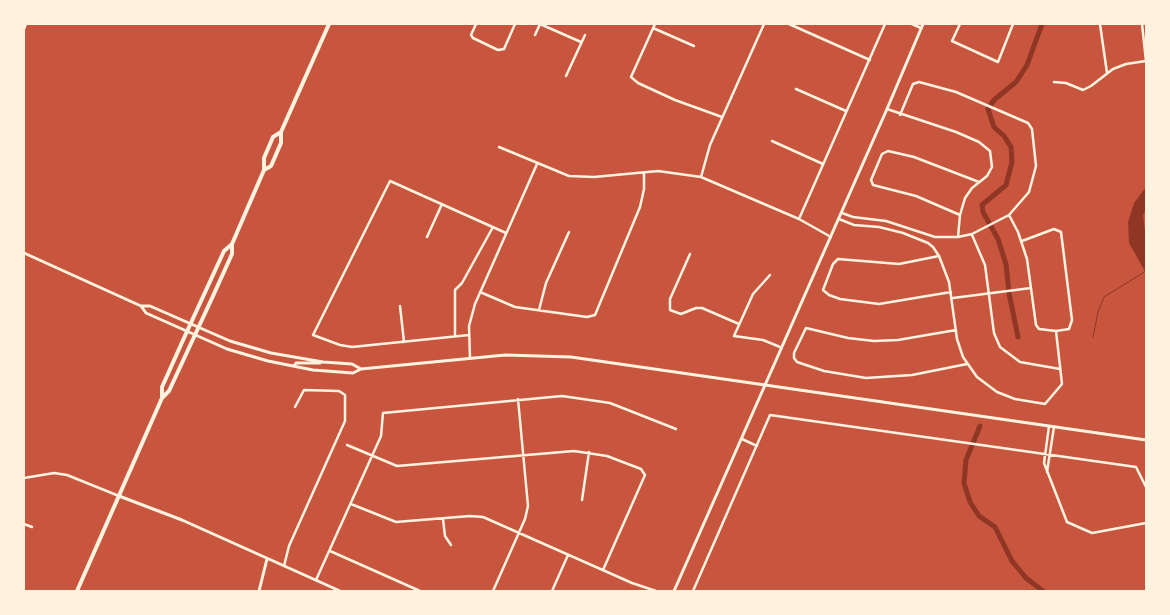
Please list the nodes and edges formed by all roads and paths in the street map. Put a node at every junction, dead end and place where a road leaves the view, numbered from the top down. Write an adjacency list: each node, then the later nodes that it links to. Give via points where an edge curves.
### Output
1 (26, 24): 16 (street)
2 (329, 24): 31 (main road)
3 (476, 24): 4 (street, via 471,35 473,38 498,50 504,49)
4 (515, 24)
5 (540, 24): 17 (street); 19 (street)
6 (764, 24): 30 (street)
7 (790, 24): 21 (street)
8 (885, 24): 21 (street)
9 (912, 24): 15 (street)
10 (960, 24): 11 (street, via 952,41 998,62)
11 (1013, 24)
12 (1100, 24): 23 (street)
13 (1142, 24): 22 (street)
14 (654, 26): 20 (street); 30 (street, via 631,77 667,96)
15 (922, 26): 27 (main road)
16 (24, 30)
17 (535, 35)
18 (585, 35): 19 (street)
19 (581, 42): 24 (street)
20 (694, 46)
21 (870, 60): 28 (street)
22 (1146, 61): 23 (street, via 1126,64)
23 (1107, 73): 25 (street, via 1082,90)
24 (566, 76)
25 (1054, 82)
26 (796, 89): 28 (street)
27 (888, 109): 29 (street); 41 (main road)
28 (846, 111): 35 (street)
29 (900, 114): 39 (street, via 949,129 988,148 992,167); 43 (street, via 914,82 937,86 1028,123 1032,129 1036,157 1034,177 1026,196)
30 (722, 117): 38 (street, via 707,152)
31 (281, 132): 36 (main road, via 271,142 264,158); 36 (main road, via 281,143 271,166)
32 (772, 141): 35 (street)
33 (499, 146): 34 (street)
34 (537, 164): 37 (street, via 581,177); 48 (street)
35 (823, 164): 44 (street)
36 (264, 170): 54 (main road)
37 (644, 172): 38 (street); 66 (street, via 640,207 595,315 587,317)
38 (701, 177): 44 (street)
39 (979, 182): 42 (street, via 968,192); 42 (street, via 926,160 888,151 882,154 871,180 874,187 916,196)
40 (442, 204): 46 (street); 51 (street); 76 (street, via 390,181 313,335 352,347)
41 (842, 213): 45 (main road); 52 (street, via 886,221 931,236)
42 (960, 214): 52 (street)
43 (1009, 215): 49 (street); 53 (street)
44 (799, 219): 50 (street)
45 (839, 219): 50 (main road); 57 (street, via 854,225 894,230 928,243)
46 (493, 228): 48 (street); 75 (street, via 455,290)
47 (568, 232): 66 (street, via 544,289)
48 (506, 233): 60 (street)
49 (972, 234): 52 (street); 62 (street, via 983,257)
50 (831, 236): 77 (main road)
51 (427, 237)
52 (958, 237)
53 (1022, 241): 59 (street); 71 (street, via 1054,229 1061,232 1072,326)
54 (232, 244): 67 (main road, via 224,251); 69 (main road, via 232,254)
55 (24, 253): 64 (main road)
56 (690, 254): 68 (street, via 670,299 670,310 681,314 702,308)
57 (939, 256): 61 (street); 61 (street, via 899,264 836,260 823,290 840,299 879,304)
58 (770, 274): 68 (street, via 753,294)
59 (1031, 288): 62 (street); 71 (street, via 1036,325 1042,330)
60 (480, 292): 66 (street, via 509,305); 74 (street)
61 (951, 292): 63 (street)
62 (989, 293): 63 (street); 82 (street, via 994,333 1003,351 1020,362)
63 (952, 298): 70 (street)
64 (141, 306): 67 (main road, via 150,306); 72 (main road, via 146,313)
65 (400, 306): 76 (street)
66 (539, 310)
67 (191, 324): 69 (main road); 72 (main road)
68 (739, 324): 77 (street, via 734,336 764,340)
69 (199, 327): 73 (main road); 79 (main road, via 230,341 271,353)
70 (956, 330): 80 (street); 80 (street, via 874,341 806,328 794,358 824,371 876,378 912,375)
71 (1056, 331): 82 (street)
72 (187, 332): 73 (main road); 85 (main road, via 162,387)
73 (195, 335): 81 (main road, via 230,350); 85 (main road, via 169,391)
74 (468, 335): 75 (street); 78 (street)
75 (455, 336): 76 (street)
76 (404, 342)
77 (780, 347): 84 (main road)
78 (470, 359): 83 (main road); 84 (main road, via 513,355 563,357)
79 (324, 362): 81 (main road, via 296,363); 83 (main road, via 352,364)
80 (967, 364): 82 (street, via 977,377 997,392 1045,404 1061,386)
81 (294, 366): 83 (main road, via 342,373)
82 (1060, 368)
83 (361, 369)
84 (765, 386): 88 (main road); 91 (main road)
85 (162, 398): 103 (main road)
86 (518, 399): 90 (street, via 562,396 602,401 633,410); 96 (street); 99 (street, via 383,412 383,430)
87 (294, 406): 115 (street, via 304,390 339,391 345,395 344,423 289,546)
88 (1049, 426): 89 (main road); 97 (street)
89 (1054, 427): 92 (main road); 98 (street)
90 (676, 429)
91 (742, 439): 94 (street); 125 (main road)
92 (1146, 440)
93 (347, 445): 99 (street)
94 (757, 446): 97 (street, via 770,415 774,414); 126 (street)
95 (589, 452): 96 (street, via 561,450); 104 (street); 116 (street, via 620,460 645,475)
96 (524, 454): 99 (street, via 402,466); 110 (street, via 528,506)
97 (1045, 454): 98 (street); 100 (street)
98 (1051, 455): 100 (street); 102 (street, via 1136,467)
99 (372, 456): 105 (street)
100 (1047, 472): 107 (street, via 1067,522 1092,532)
101 (24, 478): 103 (street, via 54,473 68,475)
102 (1146, 487)
103 (119, 496): 114 (main road); 118 (main road)
104 (582, 500)
105 (351, 504): 106 (street, via 396,522); 112 (street)
106 (443, 519): 110 (street, via 476,516); 111 (street, via 445,536)
107 (1146, 523)
108 (24, 524): 109 (street)
109 (32, 526)
110 (519, 533): 113 (street); 122 (street)
111 (451, 545)
112 (330, 550): 117 (street); 121 (street)
113 (568, 555): 116 (street); 123 (street)
114 (267, 558): 115 (main road); 119 (main road)
115 (284, 566): 117 (main road)
116 (603, 570): 124 (street)
117 (316, 580): 120 (main road)
118 (77, 591)
119 (259, 591)
120 (340, 591)
121 (420, 591)
122 (493, 591)
123 (552, 591)
124 (656, 591)
125 (674, 591)
126 (693, 591)

